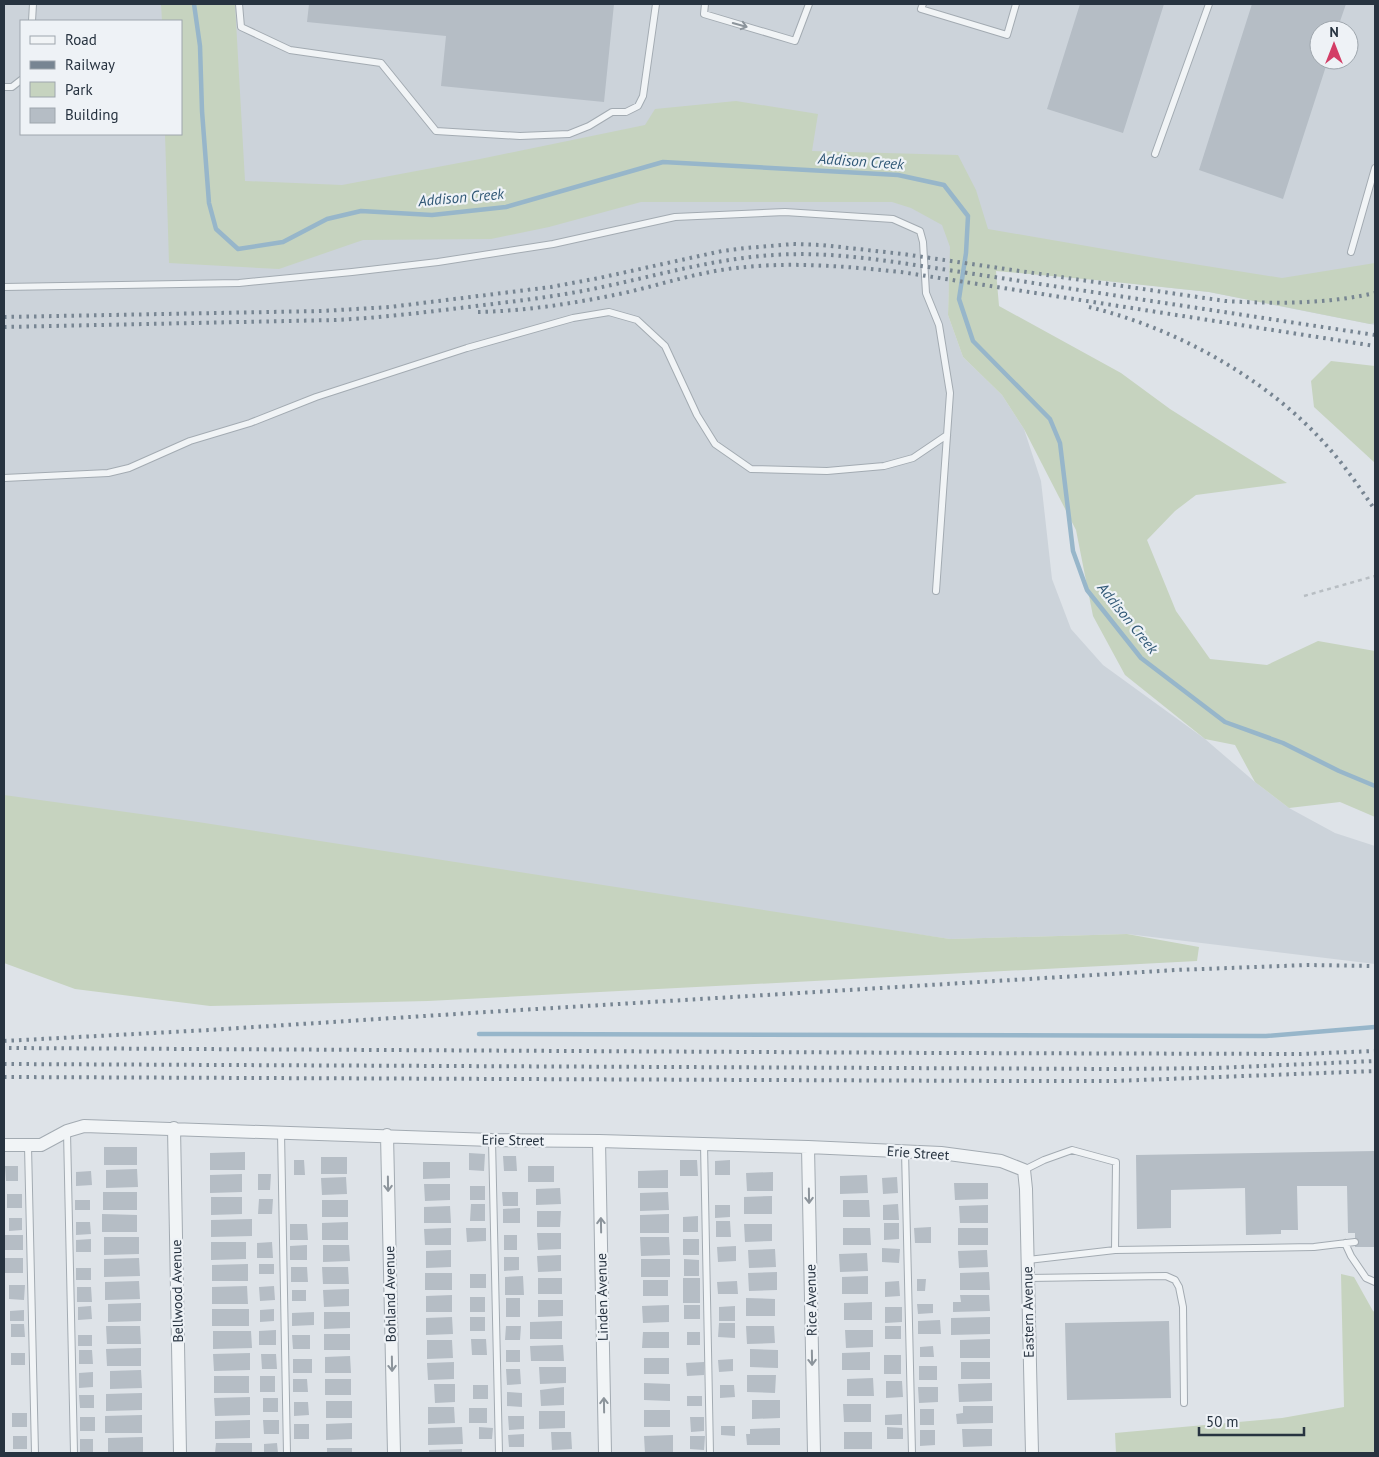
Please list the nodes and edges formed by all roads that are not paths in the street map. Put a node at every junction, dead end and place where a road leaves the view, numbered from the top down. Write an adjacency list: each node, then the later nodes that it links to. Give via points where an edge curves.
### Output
1 (33, 4): 9 (lane)
2 (239, 4): 3 (lane, via 241,26 290,50 381,63 436,131 520,136 569,134 612,112 626,112 638,106 643,96)
3 (656, 4)
4 (705, 4): 5 (lane, one-way to 5, via 704,14 795,41)
5 (809, 4)
6 (923, 4): 7 (lane, via 921,9 1007,35)
7 (1016, 4)
8 (1209, 4): 12 (lane)
9 (32, 20)
10 (20, 81): 11 (lane, via 12,87)
11 (4, 87)
12 (1155, 154)
13 (1375, 168): 14 (lane)
14 (1351, 252)
15 (4, 288): 16 (lane, via 239,283 342,273 553,244 675,217 785,212 894,219 920,231 923,242 926,293 939,325 950,393)
16 (947, 435): 17 (lane, via 913,458 884,466 827,471 751,469 715,444 697,415 665,346 637,320 609,312 573,318 467,348 316,397 190,442 129,468 108,473); 18 (lane)
17 (4, 478)
18 (936, 591)
19 (174, 1128): 20 (street, Erie Street, via 84,1126); 21 (street, Erie Street); 40 (street, Bellwood Avenue)
20 (67, 1130): 27 (street, Erie Street, via 41,1145); 39 (lane)
21 (280, 1133): 22 (street, Erie Street); 41 (lane)
22 (387, 1135): 23 (street, Erie Street); 42 (street, Bohland Avenue, one-way to 42)
23 (492, 1140): 24 (street, Erie Street); 43 (lane)
24 (599, 1141): 25 (street, Erie Street); 44 (street, Linden Avenue, one-way to 24)
25 (704, 1144): 28 (street, Erie Street); 45 (lane)
26 (4, 1145): 27 (street, Erie Street)
27 (28, 1146): 38 (lane)
28 (808, 1147): 29 (street, Erie Street); 46 (street, Rice Avenue, one-way to 46)
29 (905, 1152): 30 (street, Erie Street, via 1001,1161); 47 (lane)
30 (1024, 1170): 33 (lane, via 1072,1150 1116,1162); 34 (street, Eastern Avenue)
31 (1355, 1242): 32 (lane)
32 (1345, 1243): 33 (lane, via 1314,1247); 36 (lane, via 1366,1278)
33 (1115, 1250): 34 (lane)
34 (1027, 1260): 35 (street, Eastern Avenue)
35 (1028, 1278): 37 (lane, via 1166,1276 1175,1280 1183,1306); 48 (street, Eastern Avenue)
36 (1375, 1282)
37 (1184, 1403)
38 (35, 1453)
39 (74, 1453)
40 (180, 1453)
41 (287, 1453)
42 (394, 1453)
43 (499, 1453)
44 (605, 1453)
45 (710, 1453)
46 (814, 1453)
47 (912, 1453)
48 (1032, 1453)

